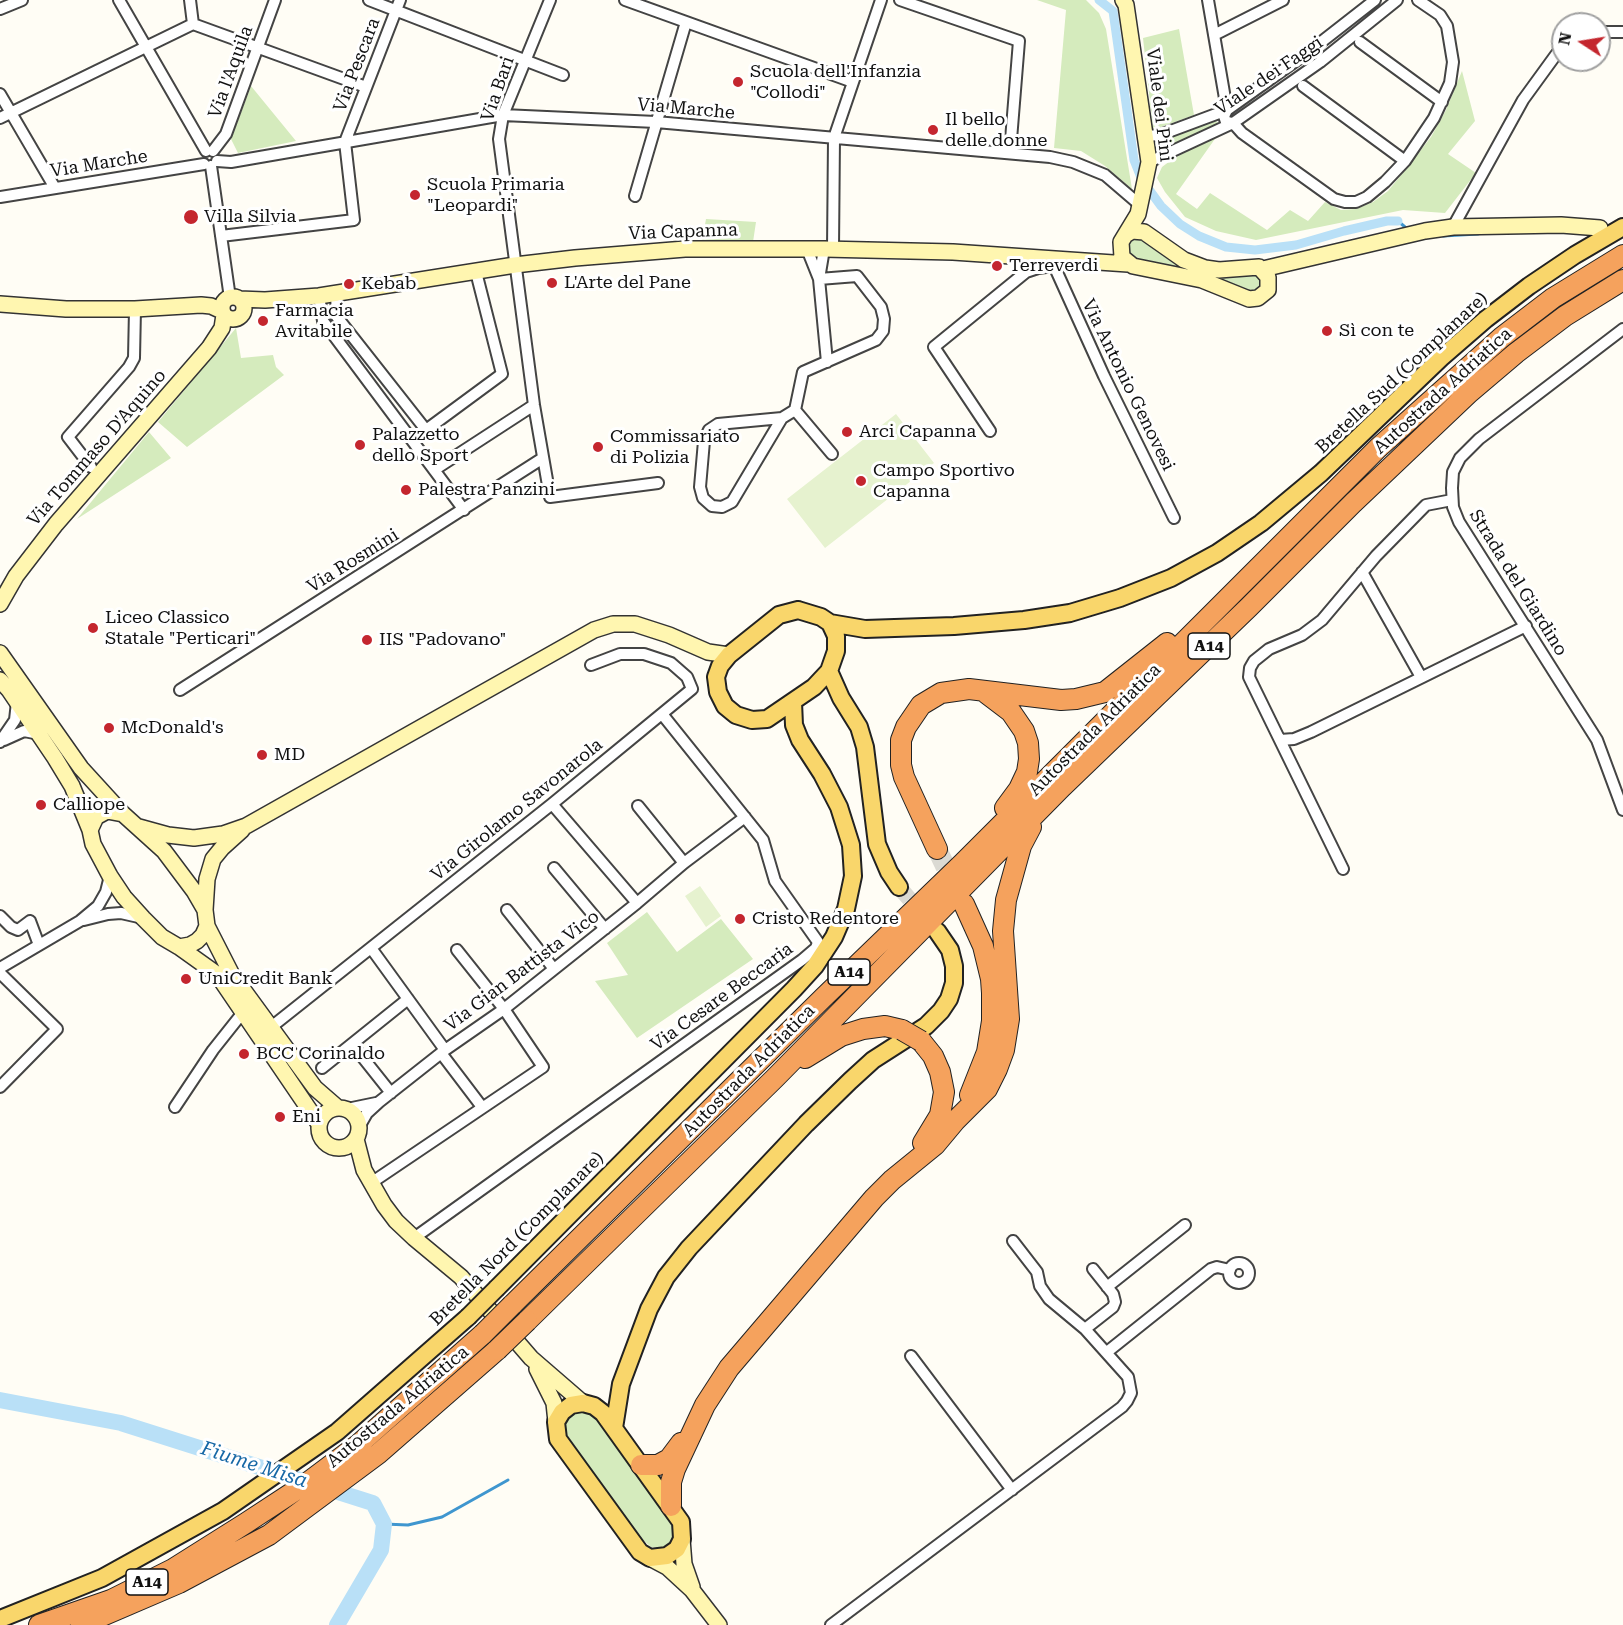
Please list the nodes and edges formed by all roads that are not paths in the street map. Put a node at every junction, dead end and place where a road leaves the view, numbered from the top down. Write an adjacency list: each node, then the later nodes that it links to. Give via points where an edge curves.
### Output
1 (21, 0): 17 (street)
2 (119, 0): 22 (street)
3 (190, 0): 19 (street)
4 (275, 0): 23 (street, Via l'Aquila)
5 (369, 0): 16 (street)
6 (550, 0): 24 (street, Via Bari)
7 (625, 0): 18 (street)
8 (881, 0): 27 (street)
9 (900, 0): 42 (street, via 1020,41)
10 (1123, 0): 38 (main road, Viale dei Pini)
11 (1208, 0): 20 (street)
12 (1283, 0): 20 (street)
13 (1375, 0): 32 (street, Viale dei Faggi)
14 (1397, 0): 37 (street, Viale dei Faggi, via 1320,62)
15 (1418, 0): 31 (street, via 1440,15 1447,26 1453,62)
16 (398, 5): 24 (street); 29 (street, Via Pescara)
17 (0, 9)
18 (686, 22): 27 (street); 36 (street)
19 (194, 24): 22 (street); 23 (street)
20 (1214, 35): 32 (street)
21 (1360, 42): 31 (street)
22 (146, 47): 33 (street); 41 (street)
23 (258, 47): 29 (street); 41 (street, Via l'Aquila, via 226,134)
24 (525, 60): 26 (street); 34 (street, Via Bari)
25 (1551, 62): 50 (street, via 1523,100)
26 (563, 75)
27 (853, 82): 39 (street)
28 (1304, 86): 43 (street)
29 (366, 87): 40 (street, Via Pescara)
30 (0, 94): 33 (street)
31 (1442, 102): 43 (street)
32 (1227, 110): 37 (street, via 1236,117); 38 (street, Viale dei Faggi, via 1160,135)
33 (11, 113): 35 (street); 46 (street)
34 (503, 115): 36 (street, Via Marche); 40 (street, Via Marche); 62 (street, Via Bari, via 499,139)
35 (0, 118)
36 (656, 122): 39 (street, Via Marche); 47 (street)
37 (1233, 123): 43 (street, via 1334,199 1345,202 1367,197); 44 (street, Viale dei Faggi)
38 (1145, 136): 44 (main road, Viale dei Pini)
39 (834, 138): 42 (street, Via Marche); 57 (street)
40 (345, 142): 45 (street, Via Marche); 54 (street, via 354,220)
41 (209, 151): 45 (street, via 217,154)
42 (1010, 152): 49 (street, Via Marche, via 1090,167 1105,175)
43 (1405, 161)
44 (1149, 162): 49 (main road, Viale dei Pini)
45 (211, 164): 46 (street, Via Marche); 54 (street)
46 (55, 188): 48 (street, Via Marche)
47 (635, 196)
48 (0, 197)
49 (1139, 209): 53 (main road); 55 (main road, Viale dei Pini)
50 (1453, 227): 52 (main road); 64 (main road, via 1399,236 1284,265)
51 (1623, 227): 93 (main road, Bretella Sud (Complanare), via 1575,255 1486,319 1262,523 1171,578 1120,598 1024,621)
52 (1600, 228)
53 (1144, 232): 55 (main road, via 1138,231); 64 (main road, via 1184,260 1205,268 1253,266)
54 (221, 236): 71 (street)
55 (1123, 241): 60 (main road, via 1116,254); 61 (main road, via 1122,257)
56 (807, 249): 57 (main road, Via Capanna); 62 (main road, Via Capanna, via 651,251); 65 (street)
57 (828, 249): 59 (main road, Via Capanna, via 953,252); 65 (street)
58 (1623, 255): 89 (highway, Autostrada Adriatica / A14, via 1553,298 1478,357 1378,448)
59 (1052, 262): 60 (main road, Via Capanna); 77 (street, via 1026,272 934,347); 85 (street, Via Antonio Genovesi)
60 (1104, 263): 61 (main road, Via Capanna)
61 (1128, 264): 64 (main road, Via Capanna, via 1202,280 1253,299 1265,294)
62 (515, 265): 63 (main road, Via Capanna); 74 (street)
63 (476, 272): 67 (main road, Via Capanna); 67 (street, via 502,374 426,430 337,317)
64 (1266, 275)
65 (819, 279): 73 (street); 73 (street, via 857,276 881,307 884,320 883,331 876,340)
66 (1623, 280): 115 (highway, Autostrada Adriatica / A14, via 1565,316 1470,392)
67 (336, 294): 68 (main road, Via Capanna)
68 (319, 296): 71 (main road, Via Capanna, via 265,300); 81 (street, via 323,321)
69 (0, 304): 70 (main road)
70 (135, 309): 71 (main road, via 201,305); 80 (street, via 134,358 68,437)
71 (232, 309): 87 (main road, Via Tommaso D'Aquino, via 222,337 56,524)
72 (1623, 329): 83 (street, Strada del Giardino, via 1472,446 1453,472)
73 (827, 362): 75 (street, via 803,372)
74 (534, 405): 79 (street); 81 (street)
75 (795, 410): 76 (street); 78 (street)
76 (782, 418): 76 (street, via 732,502 712,506 703,498 700,487 704,441 709,430 718,424)
77 (990, 431)
78 (832, 454)
79 (543, 458): 82 (street, via 550,497); 84 (street, Via Rosmini)
80 (91, 467)
81 (434, 470): 84 (street)
82 (658, 483)
83 (1452, 500): 86 (street, via 1426,505); 92 (street, Strada del Giardino, via 1473,548)
84 (464, 510): 104 (street, Via Rosmini)
85 (1174, 518)
86 (1362, 572): 101 (street); 112 (street, via 1322,620 1302,635 1269,649 1250,668 1250,677)
87 (16, 576): 88 (main road, Via Tommaso D'Aquino); 90 (main road, Via Tommaso D'Aquino)
88 (0, 587)
89 (1233, 592): 105 (highway, via 1105,692 1061,700); 126 (highway, Autostrada Adriatica / A14)
90 (0, 604)
91 (830, 623): 93 (main road, Bretella Sud (Complanare)); 95 (main road, via 836,636); 97 (main road, via 798,610 779,615)
92 (1526, 626): 101 (street); 118 (street, Strada del Giardino, via 1597,740)
93 (865, 629): 95 (main road)
94 (697, 649): 97 (main road); 100 (main road); 121 (main road, via 669,634 635,624 614,624 594,630)
95 (836, 651): 99 (main road)
96 (0, 653): 119 (main road, via 81,768)
97 (729, 656): 100 (main road)
98 (591, 664): 109 (street, Via Girolamo Savonarola, via 620,654 644,654 671,663 687,677 692,688)
99 (829, 671): 103 (main road); 106 (main road)
100 (716, 677): 110 (main road, via 725,706 752,720)
101 (1421, 677): 112 (street, via 1311,732)
102 (0, 680): 107 (main road)
103 (814, 687): 106 (main road); 108 (main road)
104 (180, 690)
105 (984, 691): 124 (highway, via 941,693 921,705 901,740 904,777); 126 (highway, via 1019,721 1028,743 1029,759 1019,789)
106 (841, 698): 130 (main road, via 859,727 877,844)
107 (17, 701): 111 (main road); 114 (street, via 15,720)
108 (793, 702): 110 (main road); 113 (main road, Bretella Nord (Complanare), via 794,725)
109 (662, 714): 116 (street, Via Girolamo Savonarola); 120 (street, Via Cesare Beccaria)
110 (767, 719): 113 (main road, Bretella Nord (Complanare))
111 (39, 734): 114 (street, via 24,731); 123 (main road, via 72,786)
112 (1280, 740): 128 (street)
113 (800, 741): 189 (main road, Bretella Nord (Complanare), bridge, via 839,807 851,845 853,876 846,909 815,966 468,1317 338,1432 223,1511 102,1578)
114 (1, 742)
115 (1062, 787): 155 (highway, Autostrada Adriatica / A14); 162 (highway, via 1025,837 1009,884 1003,931 1009,1019 1004,1050 987,1089)
116 (552, 804): 131 (street); 143 (street, Via Girolamo Savonarola)
117 (638, 806): 125 (street)
118 (1623, 810)
119 (123, 814): 122 (main road); 123 (main road, via 101,813)
120 (745, 817): 125 (street, Via Gian Battista Vico); 169 (street, Via Cesare Beccaria, via 763,840 775,881 818,942 816,948)
121 (246, 826): 122 (main road, via 194,838); 133 (main road, via 213,859)
122 (139, 827): 133 (main road, via 164,851)
123 (90, 830): 129 (main road)
124 (937, 849)
125 (684, 863): 131 (street, Via Gian Battista Vico)
126 (963, 863): 190 (highway, Autostrada Adriatica / A14, bridge, via 483,1334 358,1444 307,1483 173,1569 111,1600)
127 (554, 868): 139 (street)
128 (1343, 869)
129 (110, 876): 136 (main road); 137 (street, via 98,906)
130 (899, 887)
131 (637, 903): 139 (street, Via Gian Battista Vico)
132 (964, 904): 162 (highway, via 988,964 992,1021 984,1064)
133 (205, 910): 138 (main road)
134 (507, 910): 146 (street)
135 (0, 916): 141 (street, via 18,930 30,921)
136 (142, 918): 137 (street, via 121,913); 142 (main road, via 162,937)
137 (80, 921): 141 (street)
138 (207, 926): 142 (main road, via 197,941); 151 (main road, via 231,973)
139 (605, 928): 146 (street, Via Gian Battista Vico)
140 (937, 931): 178 (main road, via 950,950 954,966 954,982 941,1011 850,1081 689,1248 666,1278 649,1310)
141 (39, 945): 145 (street)
142 (179, 946): 150 (main road, via 214,972)
143 (371, 948): 148 (street); 151 (street, Via Girolamo Savonarola)
144 (457, 950): 149 (street)
145 (0, 968)
146 (554, 969): 149 (street, Via Gian Battista Vico)
147 (0, 973): 156 (street, via 57,1029)
148 (408, 999): 152 (street); 153 (street)
149 (504, 1009): 153 (street, Via Gian Battista Vico); 160 (street, via 543,1066)
150 (244, 1011): 159 (street); 163 (main road)
151 (270, 1028): 161 (main road, via 315,1088)
152 (352, 1044): 154 (street); 157 (street)
153 (443, 1051): 157 (street, Via Gian Battista Vico); 160 (street)
154 (322, 1068)
155 (775, 1078): 166 (highway, bridge, via 841,1036 863,1029 885,1026 921,1041 940,1072 943,1103 935,1125); 191 (highway, Autostrada Adriatica / A14, bridge, via 497,1350 378,1454 268,1535 179,1583)
156 (0, 1088)
157 (391, 1093): 158 (street, Via Gian Battista Vico)
158 (379, 1102): 161 (street, Via Gian Battista Vico, via 356,1109); 164 (street, Via Gian Battista Vico, via 367,1113)
159 (175, 1107)
160 (482, 1107): 167 (street)
161 (342, 1108): 163 (main road, via 325,1112); 164 (main road, via 356,1116)
162 (955, 1121): 166 (highway, via 935,1145)
163 (319, 1124): 165 (main road, via 322,1140)
164 (358, 1133): 165 (main road, via 352,1144); 167 (main road)
165 (339, 1149): 167 (main road)
166 (907, 1168): 182 (highway, via 874,1198 729,1368)
167 (368, 1176): 169 (main road, via 384,1205)
168 (1185, 1225): 173 (street)
169 (414, 1238): 177 (main road, via 461,1277)
170 (1013, 1241): 174 (street, via 1037,1272 1049,1299)
171 (1094, 1269): 173 (street)
172 (1230, 1270): 175 (street, via 1211,1269)
173 (1107, 1287): 174 (street, via 1115,1299 1113,1307)
174 (1085, 1329): 175 (street)
175 (1107, 1352): 184 (street, via 1128,1377 1131,1393 1127,1401)
176 (911, 1356): 184 (street)
177 (531, 1358): 179 (main road); 180 (main road, via 554,1403)
178 (621, 1384): 179 (main road, via 610,1396); 181 (main road)
179 (589, 1404): 180 (main road, via 566,1408); 181 (main road, via 603,1413)
180 (556, 1422): 187 (main road, via 561,1445 636,1548)
181 (614, 1428): 183 (main road)
182 (692, 1430): 183 (highway, via 669,1459 658,1465); 185 (highway, via 671,1482)
183 (641, 1466): 185 (main road)
184 (1012, 1490): 193 (street)
185 (670, 1506): 186 (main road, via 681,1522)
186 (682, 1539): 187 (main road, via 673,1553); 188 (main road, via 684,1564)
187 (650, 1558): 188 (main road)
188 (693, 1590): 192 (main road)
189 (0, 1619)
190 (39, 1625)
191 (81, 1625)
192 (719, 1625)
193 (831, 1625)

